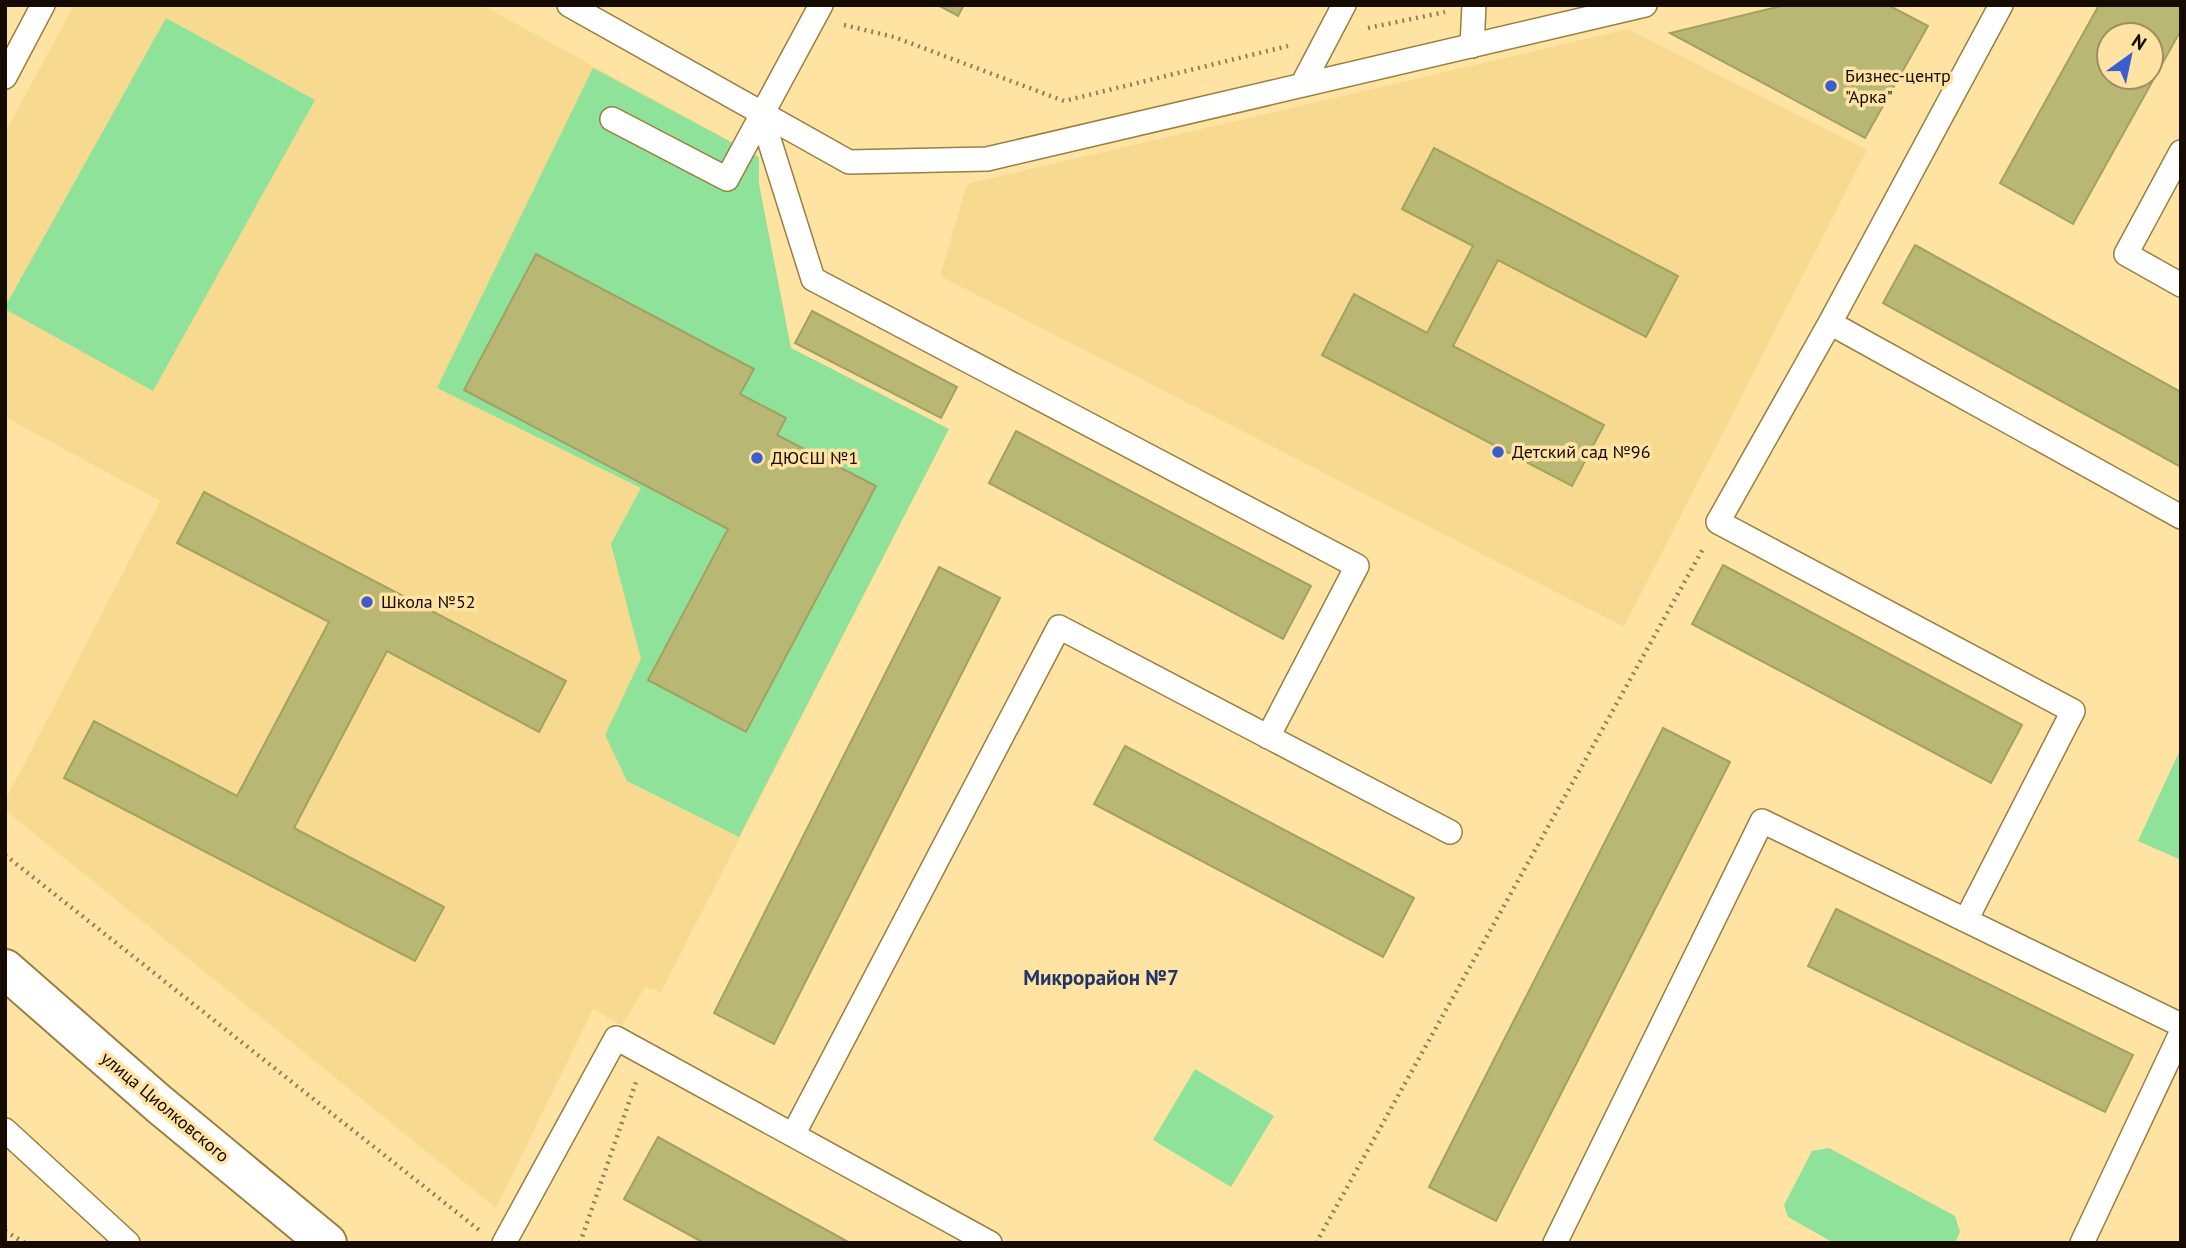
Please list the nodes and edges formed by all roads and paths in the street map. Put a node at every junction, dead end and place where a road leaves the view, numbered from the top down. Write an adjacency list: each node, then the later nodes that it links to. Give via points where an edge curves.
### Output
1 (43, 5): 10 (lane)
2 (1344, 5): 8 (lane)
3 (1645, 5): 9 (lane)
4 (2001, 5): 16 (lane)
5 (1474, 6): 8 (path); 9 (lane)
6 (581, 8): 12 (lane)
7 (817, 11): 8 (path, via 1063,101); 12 (lane)
8 (1328, 37): 11 (lane)
9 (1472, 46): 11 (lane)
10 (5, 77)
11 (1302, 85): 12 (lane, via 987,159 849,162)
12 (761, 114): 13 (lane, via 727,179); 19 (lane, via 813,279 1357,566)
13 (612, 118)
14 (2181, 152): 15 (lane, via 2126,254)
15 (2181, 285)
16 (1830, 323): 17 (lane); 18 (lane)
17 (2181, 517)
18 (1718, 522): 22 (lane, via 2073,711); 37 (path)
19 (1268, 737): 20 (lane); 28 (lane, via 1059,627)
20 (1450, 832)
21 (5, 855): 30 (path)
22 (1966, 920): 24 (lane); 38 (lane, via 1762,821)
23 (5, 969): 33 (main road, улица Циолковского)
24 (2181, 1025)
25 (2181, 1033): 39 (lane)
26 (646, 1054): 28 (lane); 34 (lane, via 616,1038); 35 (path)
27 (5, 1130): 32 (lane)
28 (793, 1135): 36 (lane)
29 (5, 1231): 31 (path)
30 (483, 1232)
31 (25, 1243)
32 (128, 1243)
33 (327, 1243)
34 (504, 1243)
35 (580, 1243)
36 (990, 1243)
37 (1317, 1243)
38 (1555, 1243)
39 (2082, 1243)

